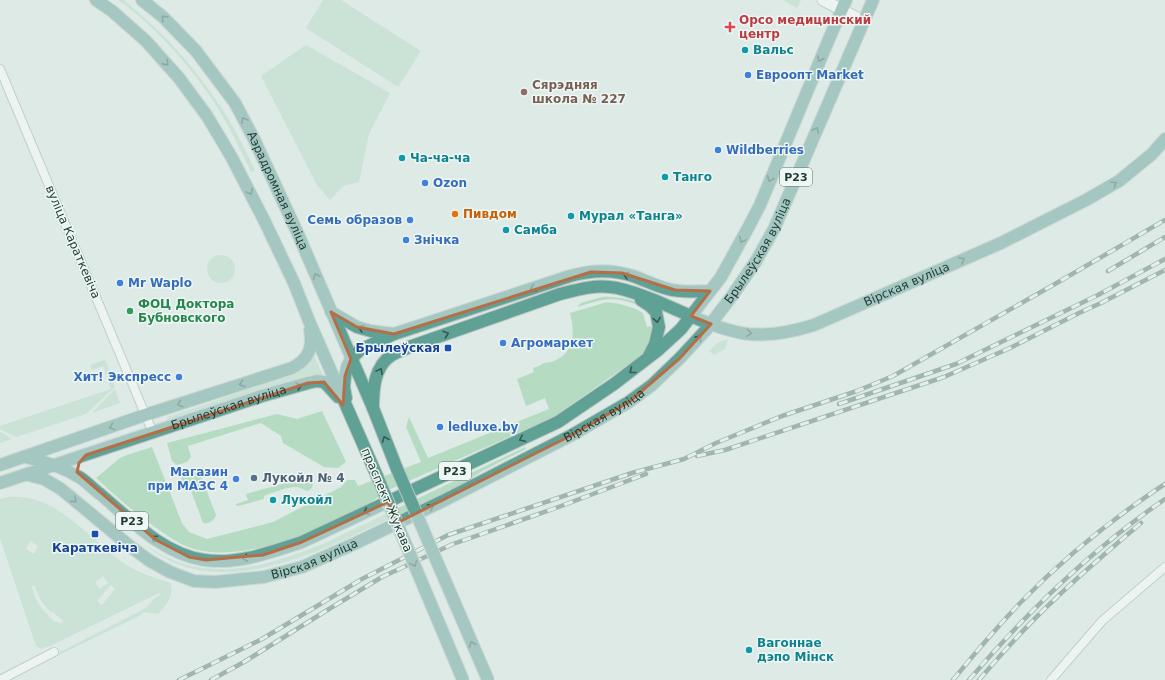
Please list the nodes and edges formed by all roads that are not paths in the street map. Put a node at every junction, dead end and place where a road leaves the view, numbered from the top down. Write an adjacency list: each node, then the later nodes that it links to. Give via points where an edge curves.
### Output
1 (96, 0): 14 (main road, Аэрадромная вуліца, one-way to 14, via 146,41 180,78 207,116 265,222)
2 (142, 0): 12 (main road, Аэрадромная вуліца, one-way to 2, via 295,227 235,103 196,52 163,17)
3 (870, 1): 6 (main road, Брылеўская вуліца / Р23)
4 (826, 2): 5 (main road); 7 (main road, via 833,21)
5 (844, 5): 6 (main road); 7 (main road, Брылеўская вуліца / Р23)
6 (863, 22): 15 (main road, Брылеўская вуліца / Р23, one-way to 6, via 756,261 774,229)
7 (833, 30): 11 (main road, Брылеўская вуліца / Р23, one-way to 11, via 760,205 733,257)
8 (0, 69): 21 (street, вуліца Караткевіча)
9 (1165, 139): 15 (main road, Вірская вуліца, one-way to 9, via 748,334 796,331 814,326 1001,243 1086,200 1119,181 1152,154)
10 (619, 288): 13 (main road); 17 (main road, one-way to 17, via 639,298 656,312 658,333); 19 (main road, one-way to 10, via 376,376 381,366 391,356 403,350 560,294 593,286)
11 (710, 291): 13 (main road, Брылеўская вуліца / Р23); 16 (main road, Брылеўская вуліца, one-way to 16, via 675,290 622,273 591,272 570,276)
12 (331, 312): 16 (main road, Брылеўская вуліца, one-way to 12, via 357,327); 18 (main road, Аэрадромная вуліца)
13 (692, 316): 15 (main road); 17 (main road, Вірская вуліца / Р23)
14 (309, 321): 20 (main road, праспект Жукава); 21 (main road, Брылеўская вуліца, one-way to 21, via 312,340 309,352 301,363)
15 (712, 324): 31 (main road, Вірская вуліца / Р23, one-way to 15, via 130,547 170,572 194,581 208,582 264,577 302,567 356,543 572,435 629,402 652,385)
16 (394, 334): 18 (main road, Брылеўская вуліца, via 360,350)
17 (648, 358): 29 (main road, Вірская вуліца / Р23, one-way to 29, via 558,422 310,538 263,555 225,561 189,557 156,540)
18 (351, 359): 19 (main road, Аэрадромная вуліца); 20 (main road, via 344,387)
19 (373, 408): 37 (main road, праспект Жукава, one-way to 19, bridge)
20 (348, 411): 22 (main road, Брылеўская вуліца, one-way to 20, via 262,396 317,381 324,382); 36 (main road, праспект Жукава, one-way to 36, bridge)
21 (145, 415): 22 (street, вуліца Караткевіча); 23 (main road, Брылеўская вуліца, one-way to 23)
22 (153, 433): 24 (main road, Брылеўская вуліца)
23 (78, 438): 25 (main road, Брылеўская вуліца); 27 (main road)
24 (86, 455): 27 (main road, Брылеўская вуліца); 29 (main road, via 77,468)
25 (25, 457): 26 (main road, Брылеўская вуліца / Р23); 27 (main road, Вірская вуліца / Р23)
26 (0, 465)
27 (55, 465): 28 (main road, Брылеўская вуліца); 29 (main road, Вірская вуліца / Р23); 31 (main road)
28 (28, 475): 30 (main road, Брылеўская вуліца); 31 (main road, Вірская вуліца / Р23, via 44,479)
29 (80, 478)
30 (0, 483)
31 (61, 489)
32 (1165, 567): 34 (street, via 1102,621)
33 (54, 652): 35 (street)
34 (1054, 678)
35 (0, 680)
36 (464, 680)
37 (488, 680)

